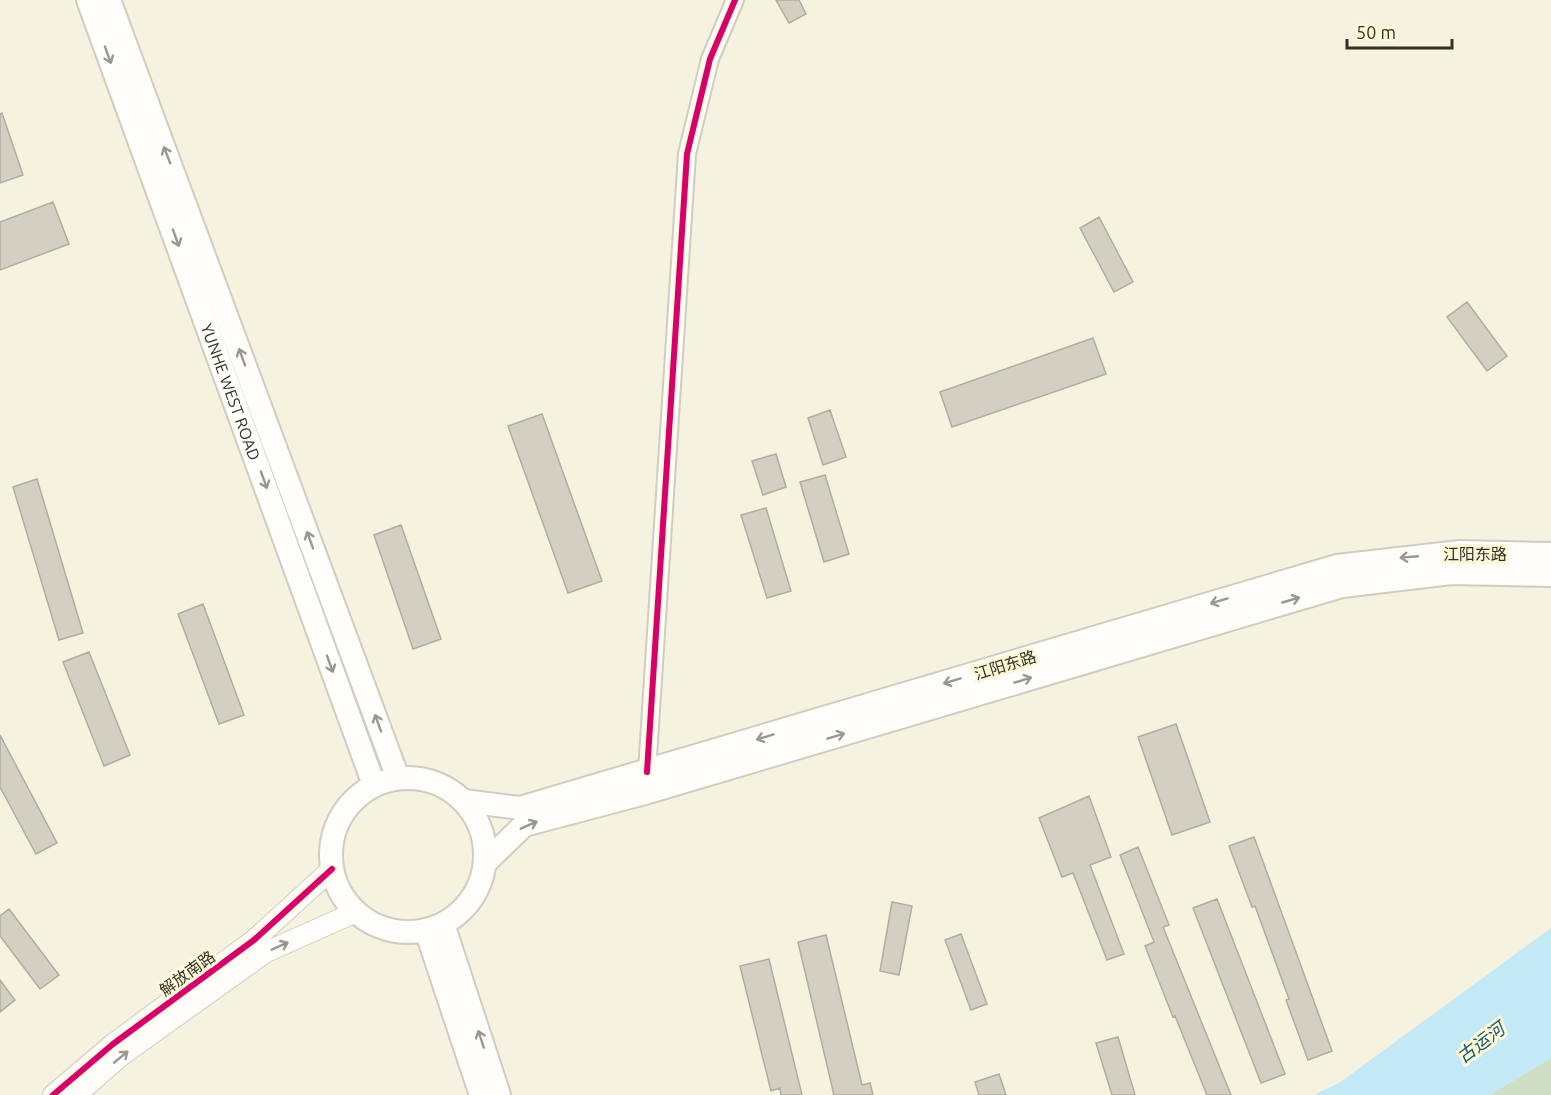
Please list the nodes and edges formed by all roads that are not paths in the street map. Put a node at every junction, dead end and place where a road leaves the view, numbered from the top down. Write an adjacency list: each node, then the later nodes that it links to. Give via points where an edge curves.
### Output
1 (88, 0): 8 (main road, YUNHE WEST ROAD, one-way to 8)
2 (109, 0): 7 (main road, YUNHE WEST ROAD, one-way to 2)
3 (735, 0): 6 (street, via 710,59 687,154)
4 (1551, 554): 6 (main road, 江阳东路, one-way to 6, via 1460,552 1337,566)
5 (1551, 575): 10 (main road, 江阳东路, one-way to 5, via 524,825 645,793 1342,586 1451,573)
6 (647, 772): 9 (main road, 江阳东路, via 520,808)
7 (398, 778): 8 (main road); 9 (main road, via 422,778 445,786)
8 (374, 785): 11 (main road, via 354,799 339,820 332,843)
9 (464, 801): 10 (main road, via 484,838)
10 (485, 864): 13 (main road, via 478,888 464,909)
11 (332, 869): 12 (main road, via 341,892); 14 (street, 解放南路, via 254,940 113,1044)
12 (356, 912): 13 (main road, via 377,926 401,932); 15 (street, 解放南路, one-way to 12, via 122,1055 266,952)
13 (435, 927): 16 (main road); 17 (main road, one-way to 13)
14 (53, 1095)
15 (76, 1095)
16 (481, 1095)
17 (499, 1095)

